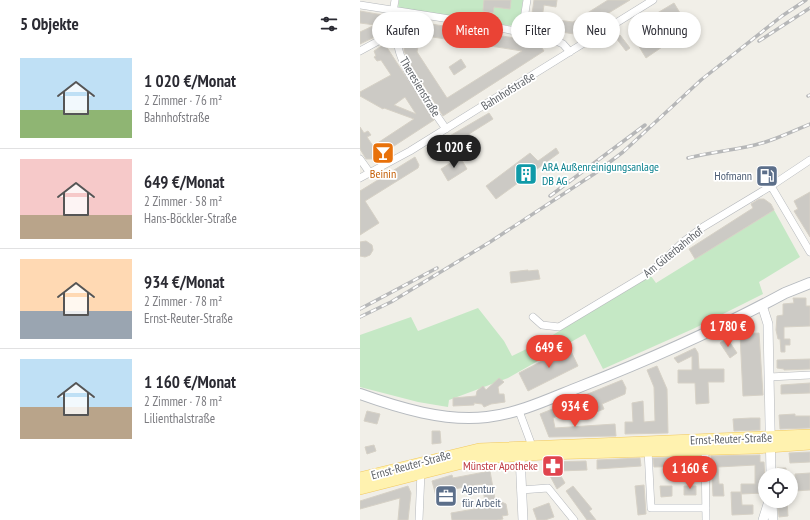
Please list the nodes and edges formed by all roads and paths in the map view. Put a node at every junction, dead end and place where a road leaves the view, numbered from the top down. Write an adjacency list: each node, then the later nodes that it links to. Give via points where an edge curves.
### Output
1 (395, 0): 5 (street)
2 (527, 0): 7 (street)
3 (653, 0): 14 (street, Bahnhofstraße)
4 (360, 5): 5 (street)
5 (393, 10): 6 (street)
6 (405, 12)
7 (525, 12)
8 (434, 17): 9 (street)
9 (511, 30)
10 (372, 44): 13 (street)
11 (565, 47): 14 (street)
12 (399, 48): 15 (street, Theresienstraße, via 404,65)
13 (360, 51)
14 (570, 52): 15 (street, Bahnhofstraße)
15 (446, 129): 18 (street, Bahnhofstraße)
16 (360, 159): 18 (street)
17 (810, 160): 20 (street, Am Güterbahnhof)
18 (370, 173): 19 (street, Bahnhofstraße)
19 (360, 178)
20 (771, 186): 21 (street); 24 (street, Am Güterbahnhof, via 682,242 644,276 559,327 542,325)
21 (810, 252)
22 (809, 283): 23 (main road)
23 (762, 306): 26 (street, via 768,324); 30 (main road, via 642,363)
24 (533, 317)
25 (810, 375): 26 (street)
26 (769, 377): 32 (street)
27 (360, 394): 29 (main road)
28 (360, 400): 29 (main road)
29 (407, 408): 30 (main road, via 465,418)
30 (519, 411): 34 (street)
31 (810, 435): 32 (main road, Ernst-Reuter-Straße)
32 (771, 442): 33 (main road, Ernst-Reuter-Straße); 34 (main road, Ernst-Reuter-Straße); 36 (main road, Ernst-Reuter-Straße); 39 (street)
33 (810, 444)
34 (532, 446): 35 (main road, Ernst-Reuter-Straße)
35 (509, 447): 38 (street, via 517,450); 41 (main road, Ernst-Reuter-Straße, via 462,452)
36 (705, 449): 37 (main road, Ernst-Reuter-Straße); 44 (street)
37 (648, 450): 38 (main road, Ernst-Reuter-Straße); 44 (street, via 652,508)
38 (520, 455): 40 (main road, Ernst-Reuter-Straße, via 482,458); 43 (street)
39 (772, 468)
40 (421, 472): 42 (main road, Ernst-Reuter-Straße); 47 (street)
41 (360, 478)
42 (360, 489)
43 (521, 490): 48 (street); 49 (street, via 548,488)
44 (706, 508): 50 (street)
45 (768, 508): 51 (street)
46 (772, 508): 52 (street)
47 (419, 520)
48 (523, 520)
49 (574, 520)
50 (706, 520)
51 (763, 520)
52 (773, 520)

